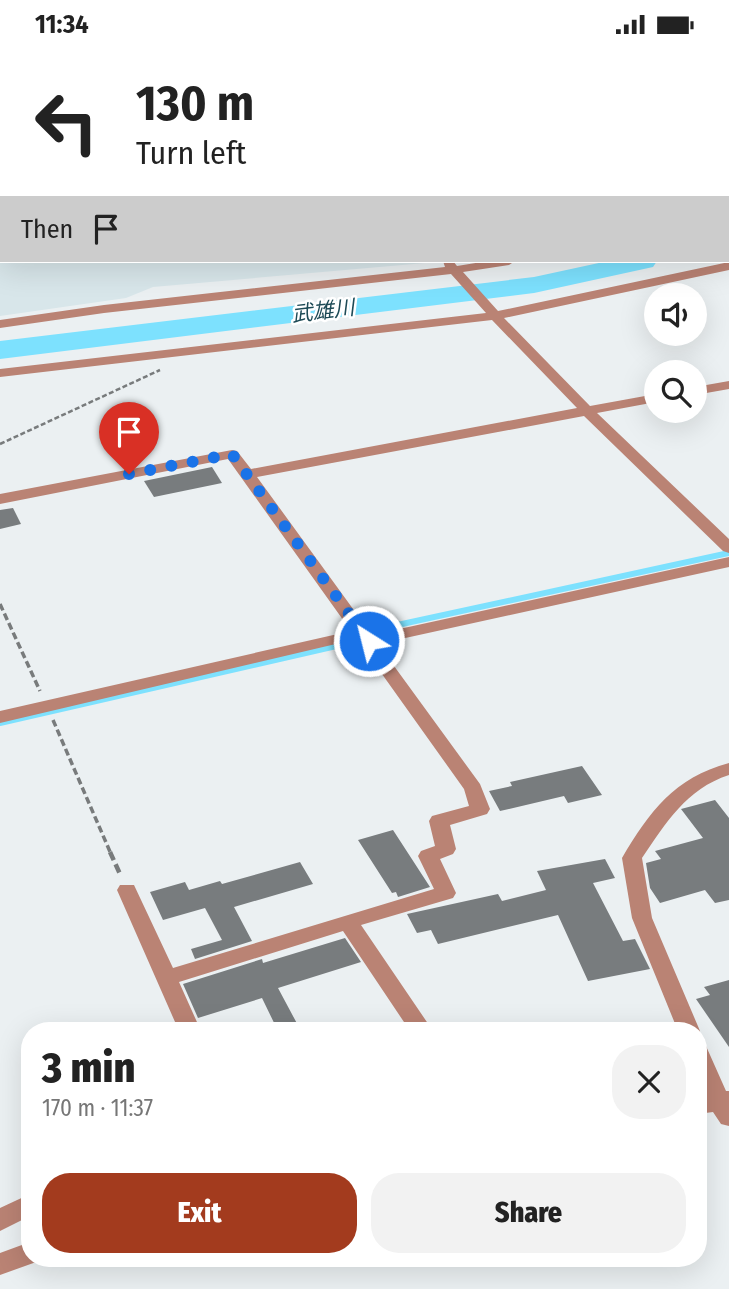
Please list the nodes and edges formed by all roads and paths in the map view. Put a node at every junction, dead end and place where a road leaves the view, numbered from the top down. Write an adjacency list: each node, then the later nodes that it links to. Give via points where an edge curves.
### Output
1 (494, 263): 3 (street)
2 (729, 266): 4 (street)
3 (452, 268): 4 (street); 5 (street)
4 (493, 315): 7 (street); 11 (street)
5 (0, 324)
6 (163, 369): 12 (path)
7 (0, 373)
8 (729, 385): 9 (street)
9 (707, 389)
10 (644, 400): 11 (street)
11 (584, 411): 13 (street); 15 (street)
12 (0, 444)
13 (247, 474): 14 (street, via 232,454); 18 (street)
14 (0, 499)
15 (729, 548)
16 (729, 562): 18 (street)
17 (0, 604): 19 (path)
18 (366, 637): 19 (street); 23 (street, via 473,788 480,809 439,821 446,849 428,856 446,893)
19 (49, 711): 20 (street); 22 (path)
20 (0, 717)
21 (729, 769): 27 (street, via 705,775 680,790 632,858 642,918)
22 (127, 890): 24 (street)
23 (348, 922): 24 (street); 26 (street)
24 (166, 978): 25 (street)
25 (186, 1022)
26 (416, 1022)
27 (686, 1022)
28 (707, 1080): 29 (street)
29 (715, 1104)
30 (21, 1209): 31 (street)
31 (0, 1220)
32 (21, 1256): 33 (street)
33 (0, 1264)

